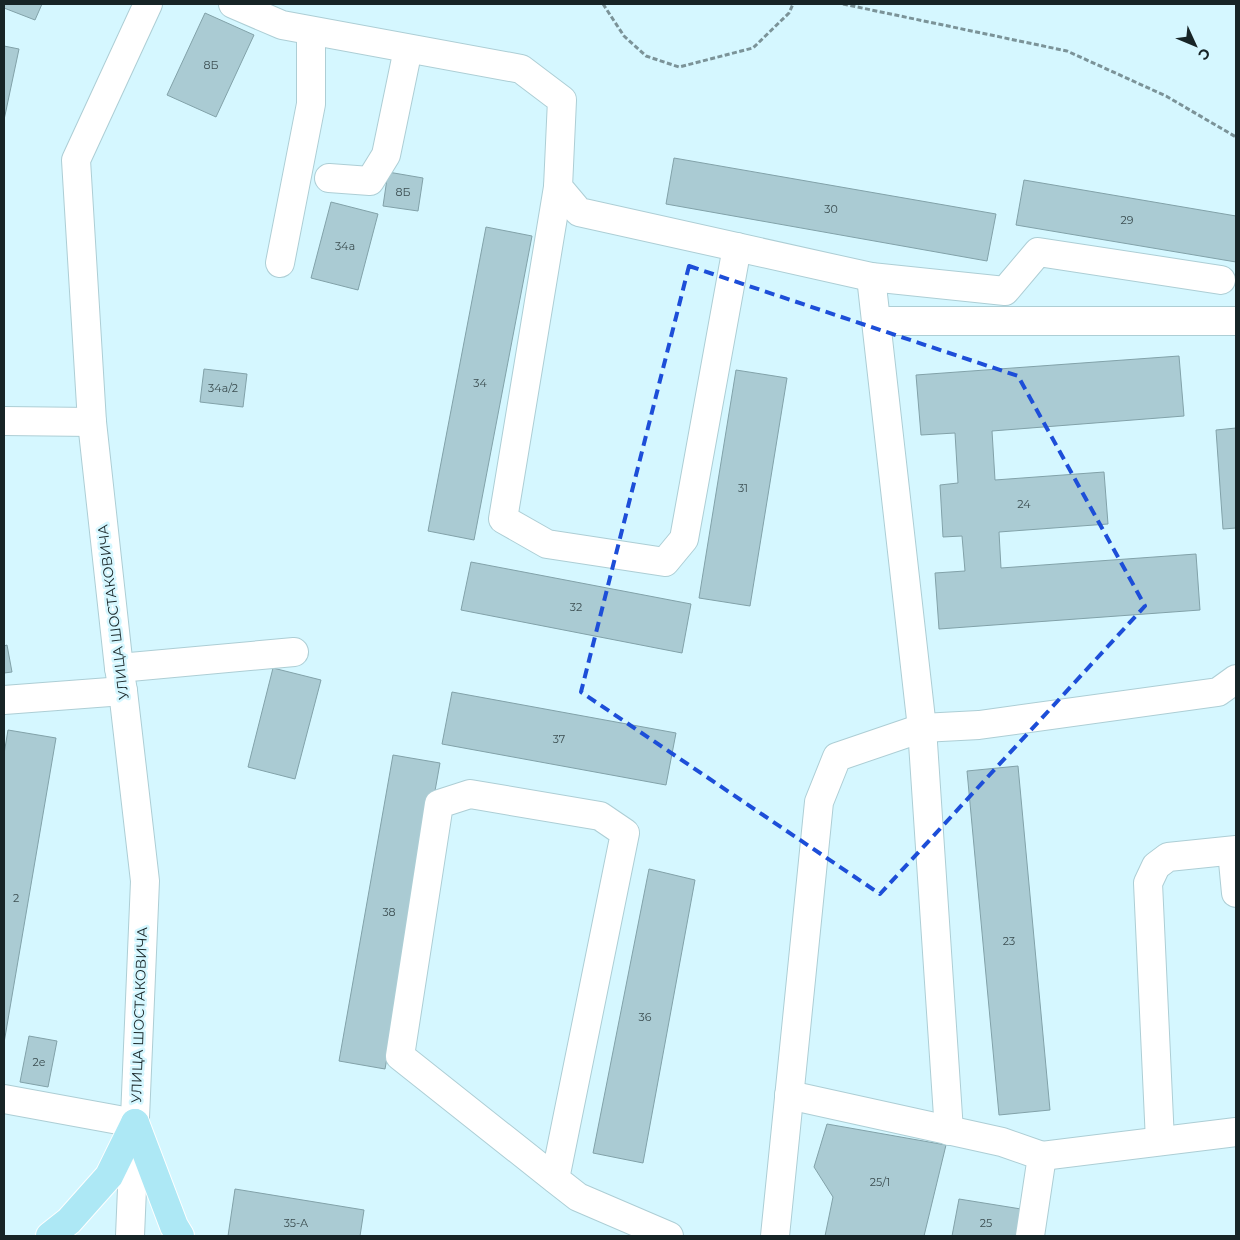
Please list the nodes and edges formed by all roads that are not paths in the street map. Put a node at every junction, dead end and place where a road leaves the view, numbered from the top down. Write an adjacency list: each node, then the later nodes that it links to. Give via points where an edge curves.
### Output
1 (148, 4): 14 (street, УЛИЦА ШОСТАКОВИЧА, via 76,160)
2 (233, 4): 3 (street, via 282,25)
3 (311, 31): 4 (street); 8 (street, via 311,104)
4 (408, 48): 5 (street, via 386,155 374,175 370,181); 6 (street, via 521,69 562,100)
5 (329, 178)
6 (558, 187): 7 (street, via 579,212); 7 (street, via 503,519 547,544 665,562 684,539)
7 (737, 247): 9 (street)
8 (280, 263)
9 (871, 277): 10 (street, via 1005,291 1038,252); 11 (street)
10 (1221, 280)
11 (876, 321): 12 (street); 19 (street)
12 (1236, 321)
13 (4, 421): 14 (street)
14 (92, 422): 17 (street, УЛИЦА ШОСТАКОВИЧА)
15 (294, 652): 17 (street)
16 (1236, 678): 19 (street, via 1218,692 979,726)
17 (121, 679): 18 (street); 24 (street, УЛИЦА ШОСТАКОВИЧА, via 145,881)
18 (4, 700)
19 (922, 728): 22 (street, via 837,757 819,802); 25 (street)
20 (1234, 850): 21 (street); 27 (street, via 1168,857 1156,866 1148,883)
21 (1236, 893)
22 (789, 1095): 25 (street); 34 (street)
23 (4, 1099): 24 (street)
24 (135, 1123): 30 (main road, via 109,1176 69,1221); 31 (street, УЛИЦА ШОСТАКОВИЧА); 32 (main road, via 170,1218)
25 (949, 1131): 28 (street, via 1002,1142)
26 (1236, 1132): 27 (street)
27 (1160, 1141): 28 (street)
28 (1042, 1156): 35 (street)
29 (555, 1178): 29 (street, via 400,1056 439,804 470,794 600,816 625,833); 33 (street, via 578,1197)
30 (50, 1236)
31 (130, 1236)
32 (180, 1236)
33 (669, 1236)
34 (775, 1236)
35 (1030, 1236)

